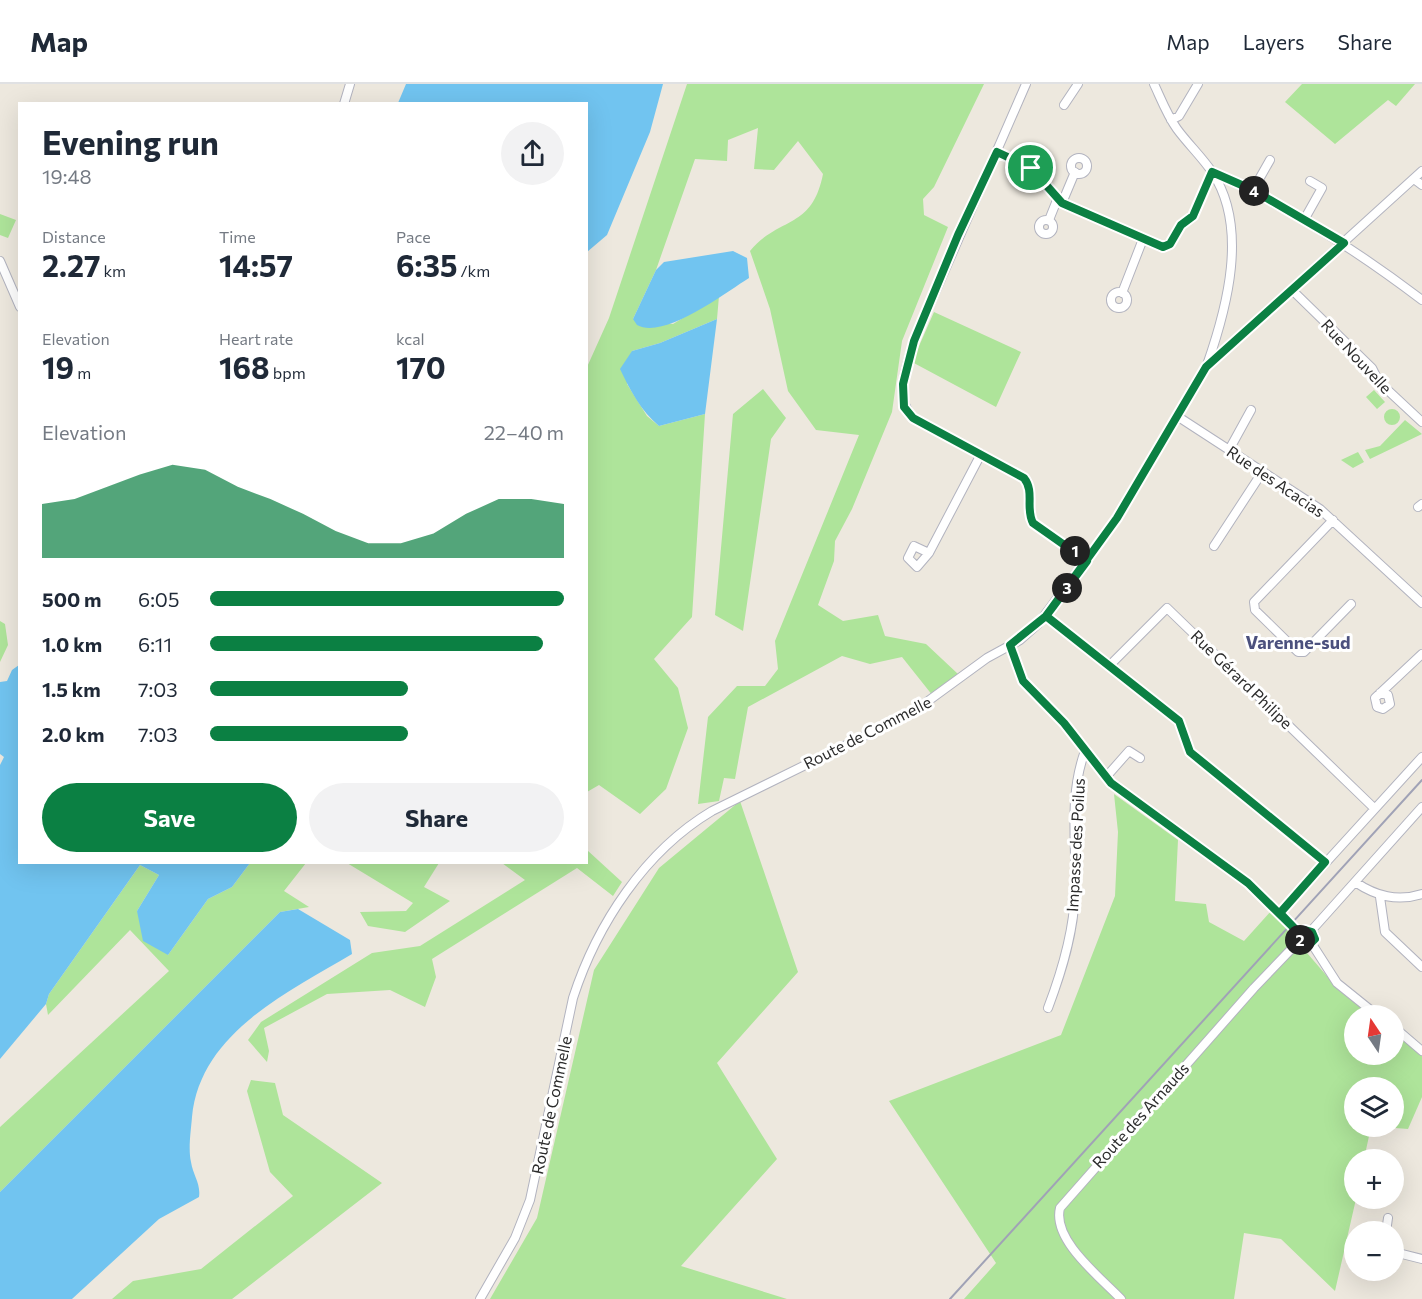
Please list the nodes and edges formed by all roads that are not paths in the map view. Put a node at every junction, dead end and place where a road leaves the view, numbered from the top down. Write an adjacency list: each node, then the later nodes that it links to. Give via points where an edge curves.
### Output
1 (350, 84): 6 (street)
2 (1026, 84): 9 (street)
3 (1078, 84): 7 (street)
4 (1154, 84): 8 (street)
5 (1198, 84): 8 (street, via 1179,116)
6 (345, 102)
7 (1064, 105)
8 (1172, 120): 13 (street)
9 (997, 152): 18 (street, via 1031,168); 33 (street, via 914,341 903,384 904,407 913,418)
10 (1270, 160): 17 (street)
11 (1422, 171): 14 (street, Route de Commelle)
12 (1075, 172): 18 (street)
13 (1212, 172): 17 (street); 21 (street, via 1193,216 1181,225 1170,244 1163,247); 28 (street, via 1228,211 1232,243 1222,312)
14 (1414, 179): 16 (street); 22 (street, Route de Commelle)
15 (1310, 181): 20 (street, via 1322,188)
16 (1422, 185)
17 (1253, 190): 20 (street)
18 (1059, 201): 19 (street); 21 (street)
19 (1049, 220)
20 (1304, 220): 22 (street)
21 (1143, 239): 25 (street)
22 (1344, 243): 24 (street, Route de Commelle); 26 (street)
23 (0, 261): 27 (street)
24 (1292, 290): 28 (street, Route de Commelle); 31 (street, Rue Nouvelle)
25 (1122, 293)
26 (1422, 300)
27 (18, 302)
28 (1206, 367): 30 (street, Route de Commelle)
29 (1251, 410): 32 (street)
30 (1177, 416): 32 (street, Rue des Acacias); 38 (street, Route de Commelle)
31 (1422, 422)
32 (1229, 450): 34 (street, Rue des Acacias)
33 (981, 454): 37 (street); 38 (street, via 1024,478 1030,491 1033,523)
34 (1263, 471): 35 (street, Rue des Acacias); 36 (street)
35 (1333, 520): 39 (street, Rue des Acacias); 40 (street, via 1254,602 1254,610 1298,652 1304,651)
36 (1214, 546)
37 (928, 553)
38 (1087, 561): 41 (street, Route de Commelle)
39 (1422, 603)
40 (1351, 604)
41 (1046, 616): 42 (street, Route de Commelle); 44 (street)
42 (1010, 645): 46 (street, via 1023,681); 69 (street, Route de Commelle, via 913,712 693,822 652,859 627,891 582,971 532,1193 515,1238)
43 (1422, 654): 45 (street)
44 (1110, 665): 51 (street, Rue Gérard Philipe, via 1167,608); 52 (street, via 1179,721 1190,752)
45 (1380, 693)
46 (1085, 751): 49 (street); 62 (street, Impasse des Poilus, via 1074,788 1075,894 1065,963)
47 (1422, 757): 51 (street)
48 (1140, 758): 49 (street, via 1129,751)
49 (1106, 777): 56 (street, via 1248,883)
50 (1422, 807): 53 (street)
51 (1374, 808): 52 (street)
52 (1325, 862): 56 (street)
53 (1355, 882): 55 (street); 57 (street)
54 (1422, 894): 55 (street)
55 (1380, 897): 60 (street, via 1385,932)
56 (1280, 913): 58 (street)
57 (1311, 931): 58 (street, via 1304,930); 59 (street, via 1315,937)
58 (1300, 937): 59 (street, via 1306,945); 70 (street, Route des Arnauds, via 1060,1208 1059,1225 1068,1242)
59 (1312, 944): 61 (street, via 1337,983)
60 (1422, 967)
61 (1364, 1005)
62 (1048, 1008)
63 (1404, 1036): 64 (street)
64 (1422, 1051)
65 (1388, 1218): 66 (street)
66 (1388, 1221)
67 (1404, 1254): 68 (street)
68 (1422, 1258)
69 (480, 1299)
70 (1121, 1299)

